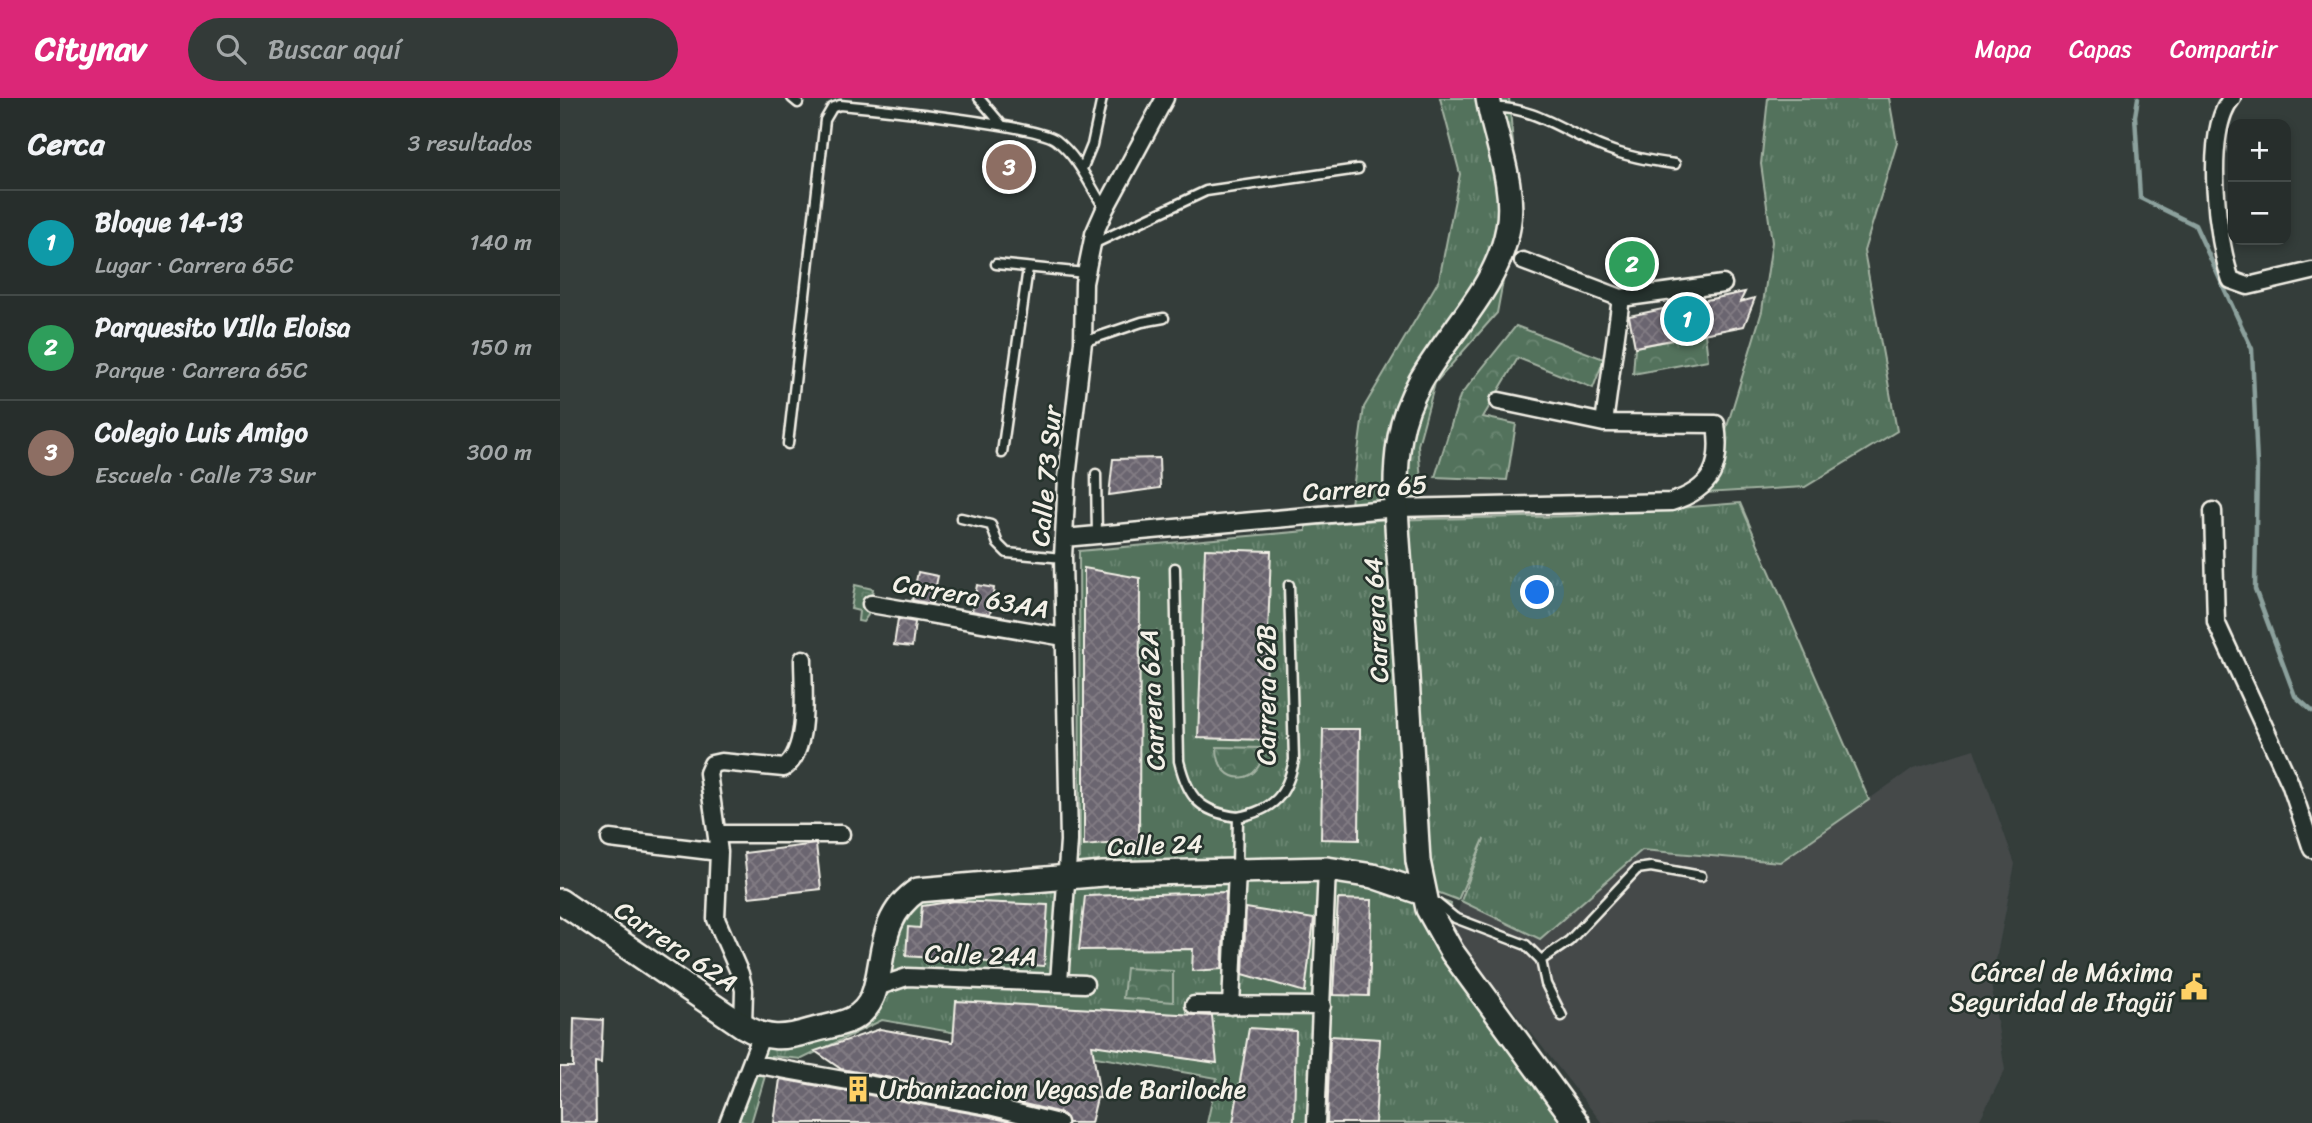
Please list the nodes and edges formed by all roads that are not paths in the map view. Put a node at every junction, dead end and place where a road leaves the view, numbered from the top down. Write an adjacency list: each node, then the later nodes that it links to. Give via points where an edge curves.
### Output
1 (979, 98): 6 (lane)
2 (1102, 98): 8 (lane)
3 (1165, 98): 10 (street, Calle 73 Sur)
4 (2232, 98): 15 (street, via 2223,117 2215,164 2218,228 2231,280 2248,286)
5 (1489, 103): 7 (lane, via 1523,111 1605,148); 26 (street, Carrera 64, via 1508,186 1509,227 1497,266 1408,402 1399,438)
6 (1002, 125): 8 (lane, via 1054,138); 23 (lane, via 832,107 825,120)
7 (1675, 164)
8 (1083, 167): 10 (lane)
9 (1358, 169): 11 (lane, via 1206,191)
10 (1105, 209): 11 (street, Calle 73 Sur)
11 (1091, 245): 16 (street, Calle 73 Sur)
12 (1524, 261): 18 (street)
13 (996, 264): 14 (lane)
14 (1028, 268): 16 (lane); 24 (lane)
15 (2312, 271)
16 (1085, 273): 20 (street, Calle 73 Sur)
17 (1723, 284): 18 (street)
18 (1621, 298): 22 (street)
19 (1164, 318): 20 (lane)
20 (1083, 342): 30 (street, Calle 73 Sur)
21 (1499, 401): 22 (street)
22 (1604, 423): 26 (street, Carrera 65, via 1716,424 1719,448 1712,473 1694,495 1671,502)
23 (788, 444)
24 (1002, 453)
25 (1096, 474): 29 (lane)
26 (1397, 508): 29 (street, Carrera 65); 47 (street, Carrera 64)
27 (2213, 511): 41 (street, via 2216,622 2290,783)
28 (961, 518): 31 (lane, via 991,525 1007,553)
29 (1097, 536): 30 (street, Carrera 65)
30 (1064, 538): 31 (street, Calle 73 Sur)
31 (1063, 558): 35 (street, Calle 73 Sur)
32 (1175, 568): 37 (lane, Carrera 62A, via 1179,761 1185,784 1196,800 1213,814)
33 (1289, 585): 37 (lane, Carrera 62B, via 1294,760 1289,783 1274,803 1259,813)
34 (871, 604): 35 (street, Carrera 63AA)
35 (1063, 637): 46 (street, Calle 73 Sur)
36 (803, 659): 38 (street, via 800,741 791,763 784,768 712,764 708,773)
37 (1238, 817): 44 (lane)
38 (718, 834): 39 (street); 42 (street)
39 (841, 834)
40 (610, 839): 42 (street)
41 (2312, 849)
42 (719, 852): 57 (street, via 716,919 740,974)
43 (1327, 869): 44 (street, Calle 24); 47 (street, Calle 24, via 1373,876); 55 (street)
44 (1237, 870): 46 (street, Calle 24); 54 (street)
45 (1702, 876): 49 (lane, via 1637,869 1569,941)
46 (1068, 878): 50 (street, Calle 73 Sur); 52 (street, Calle 24, via 918,890 895,910 885,931)
47 (1423, 893): 49 (lane, via 1455,918 1526,944); 62 (street, Carrera 64, via 1452,952)
48 (560, 901): 57 (street, Carrera 62A)
49 (1541, 960): 56 (lane, via 1546,984)
50 (1059, 982): 51 (street, Calle 24A); 52 (street, Calle 24A, via 907,977)
51 (1085, 984)
52 (877, 987): 57 (street, via 869,1005 854,1019 793,1036)
53 (1195, 1005): 54 (street)
54 (1231, 1006): 55 (street)
55 (1322, 1006): 61 (street)
56 (1562, 1016)
57 (752, 1031): 58 (street)
58 (753, 1063): 59 (street); 60 (street, via 976,1103)
59 (728, 1123)
60 (1058, 1123)
61 (1316, 1123)
62 (1577, 1123)

